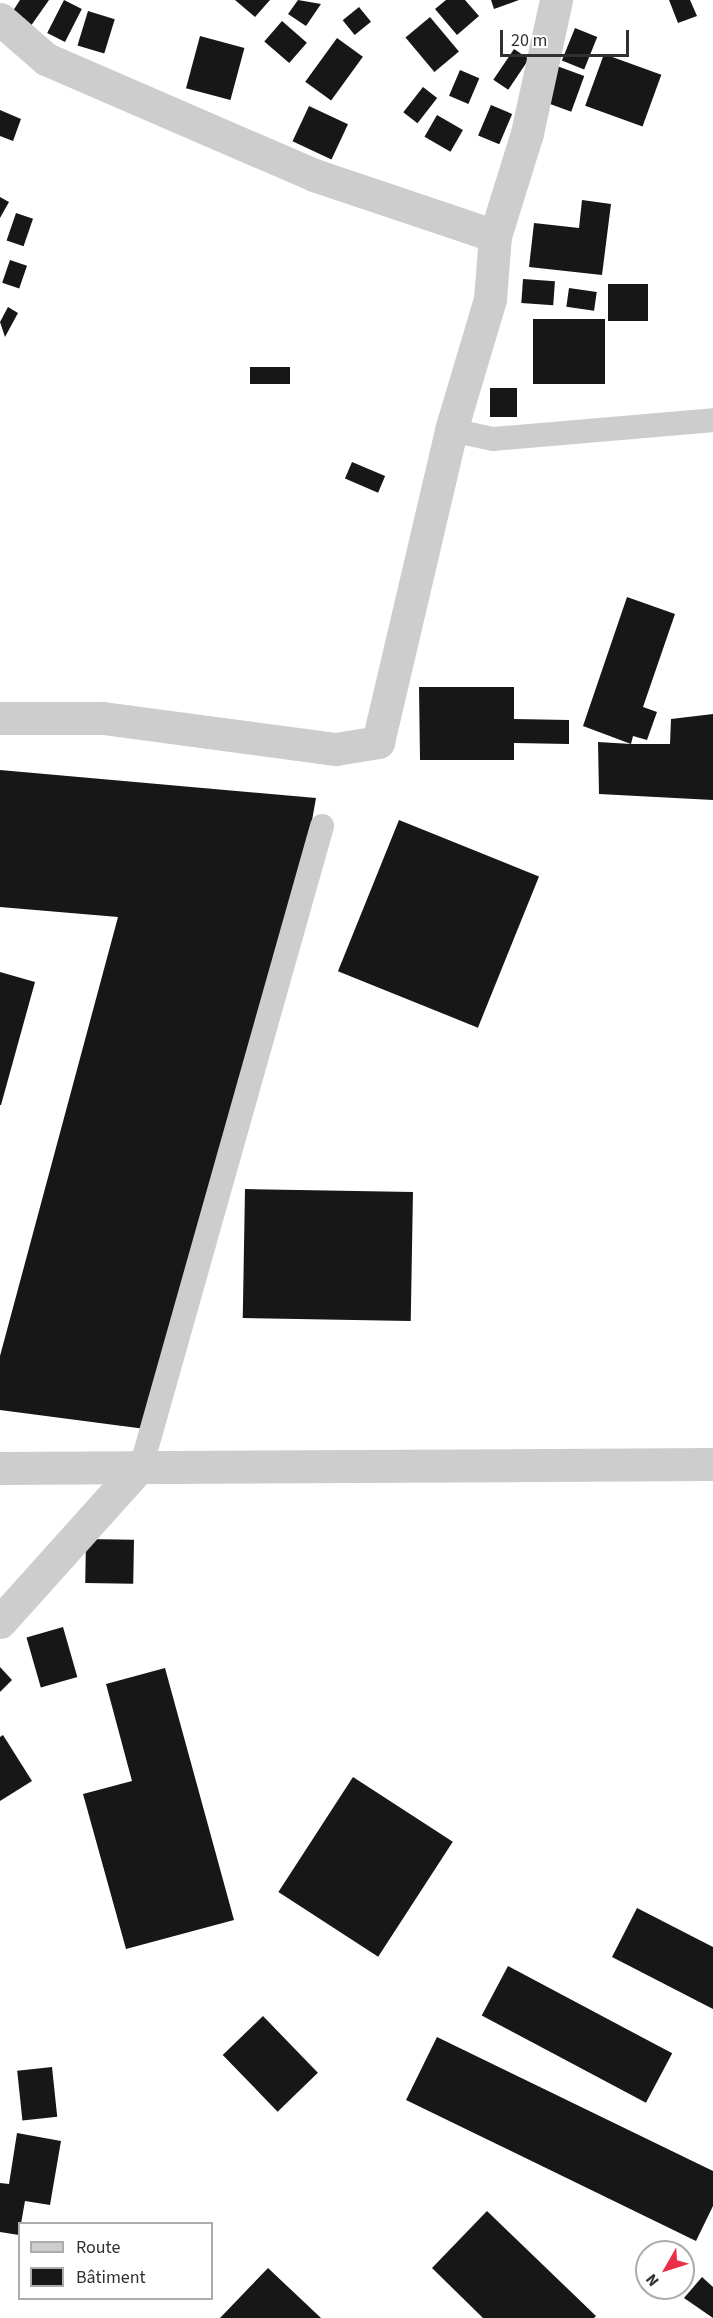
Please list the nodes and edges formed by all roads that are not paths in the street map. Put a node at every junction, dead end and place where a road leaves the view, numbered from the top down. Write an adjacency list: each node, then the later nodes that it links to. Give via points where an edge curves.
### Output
1 (556, 0): 3 (street, via 527,133)
2 (4, 28): 3 (street, via 46,58 314,175)
3 (495, 236): 5 (street, via 490,299)
4 (713, 420): 5 (lane, via 493,439)
5 (451, 430): 6 (street, via 378,742 336,749 103,718)
6 (0, 718)
7 (322, 826): 8 (lane)
8 (142, 1464): 9 (street); 10 (street); 11 (street)
9 (713, 1464)
10 (0, 1468)
11 (0, 1622)

